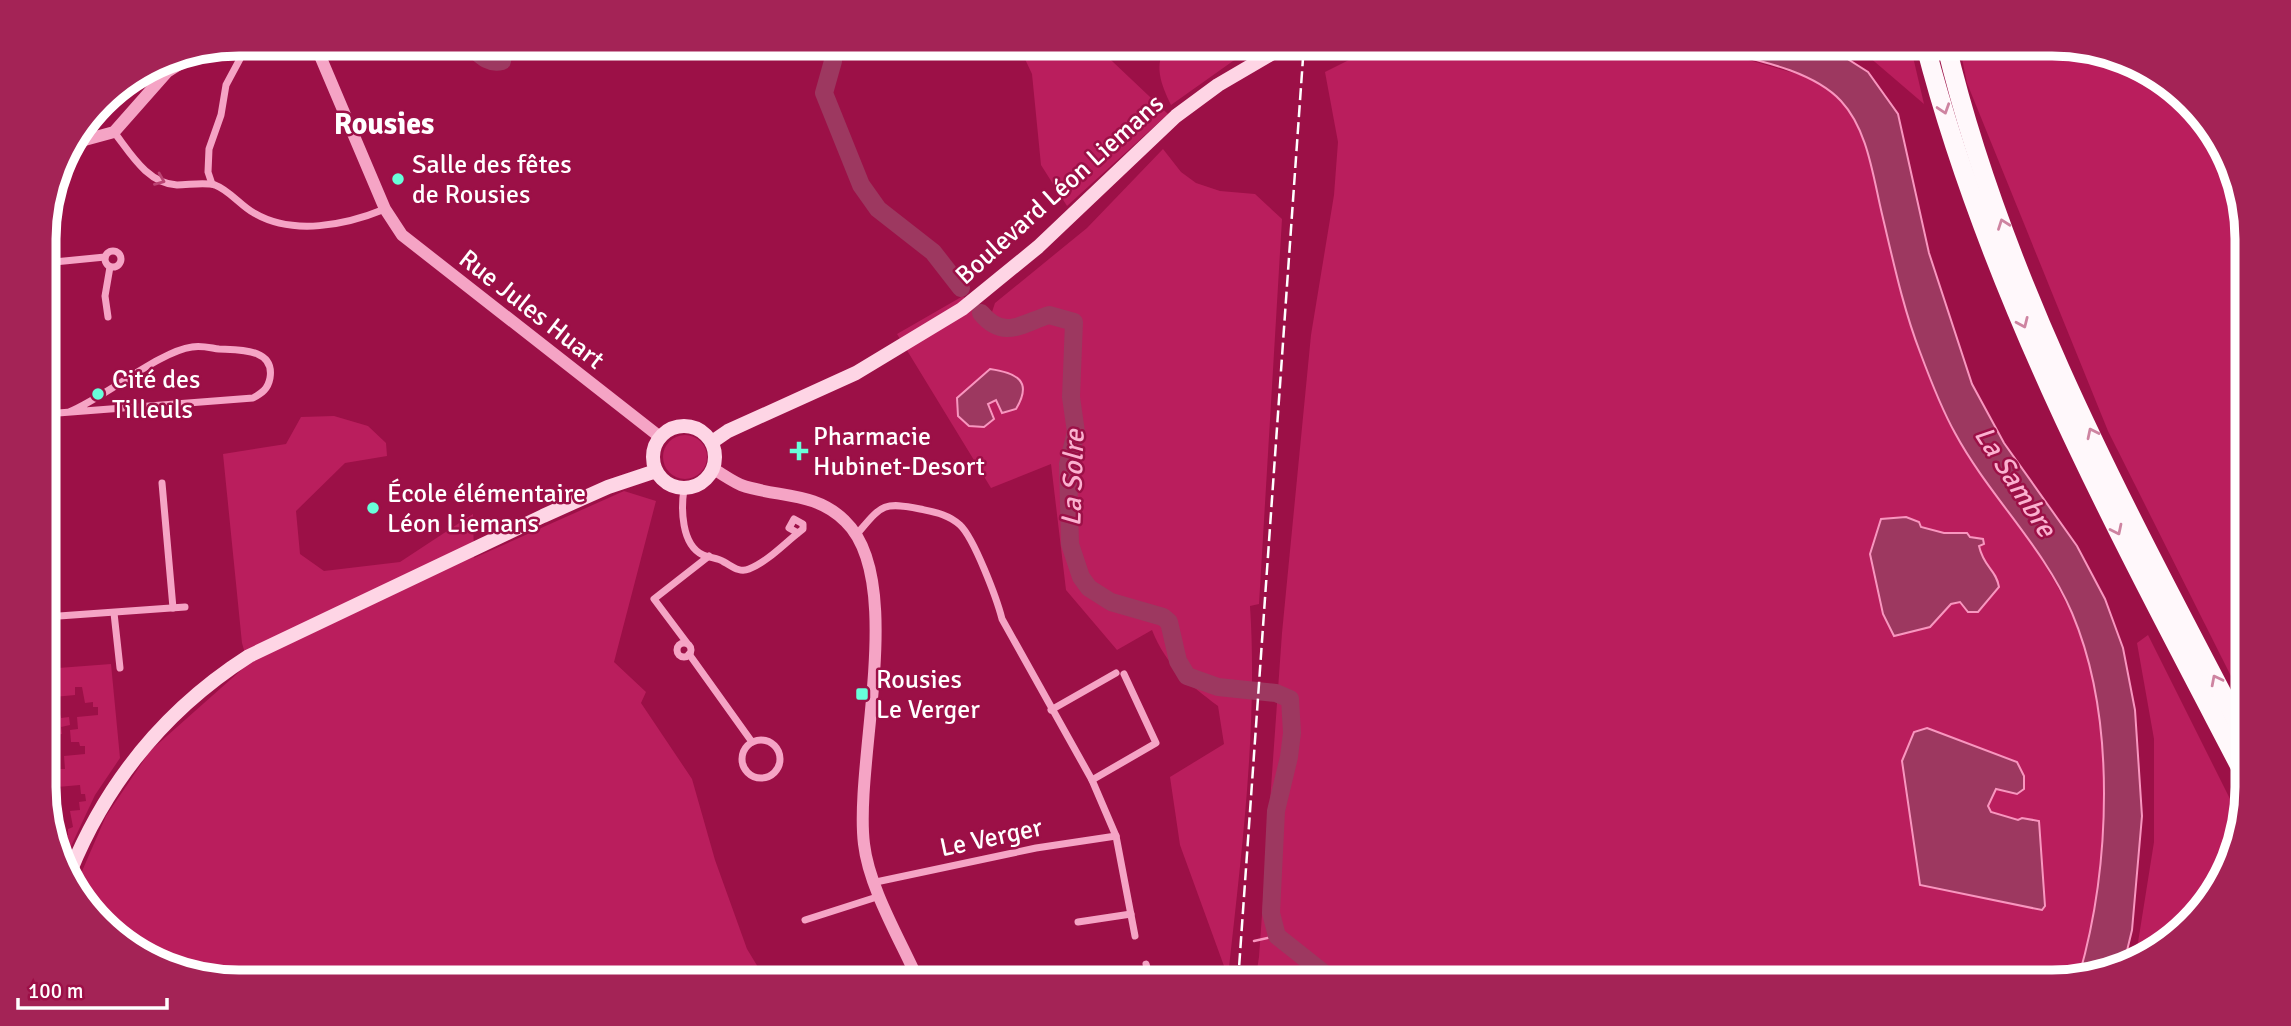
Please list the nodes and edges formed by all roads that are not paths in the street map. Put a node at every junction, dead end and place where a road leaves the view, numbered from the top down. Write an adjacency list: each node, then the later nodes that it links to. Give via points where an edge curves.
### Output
1 (242, 56): 9 (street, via 226,85 209,149)
2 (319, 56): 10 (street, Rue Jules Huart)
3 (1268, 56): 18 (main road, Boulevard Léon Liemans, via 1176,116 1038,247 962,309 856,373 728,430)
4 (1929, 56): 36 (highway, one-way to 36, via 2006,285 2119,534)
5 (1949, 56): 34 (highway, one-way to 5, via 2143,540 2027,288 1970,134)
6 (170, 70): 7 (street)
7 (114, 132): 8 (street); 9 (street, one-way to 9, via 157,180)
8 (85, 140)
9 (212, 184): 10 (street, via 278,224 350,222)
10 (385, 209): 17 (street, Rue Jules Huart, via 402,236)
11 (105, 257): 12 (street); 13 (street); 13 (street, via 111,251 120,256 120,264)
12 (56, 262)
13 (110, 267): 14 (street, via 105,296)
14 (108, 317)
15 (69, 412): 15 (street, via 253,398 263,392 271,369 264,357 253,351 192,347); 16 (street)
16 (56, 413)
17 (660, 437): 18 (main road, via 673,428 689,426 701,430); 20 (main road, via 653,454)
18 (712, 442): 19 (main road)
19 (714, 469): 22 (main road, via 700,485); 24 (street, via 741,485 813,500 834,511)
20 (656, 471): 22 (main road, via 667,483); 39 (main road, via 608,487 495,538 309,626 228,670 178,709 136,756 98,812)
21 (162, 483): 27 (street)
22 (684, 489): 25 (street, via 681,509 686,530 698,551)
23 (799, 533): 25 (street, via 747,570)
24 (857, 534): 33 (street, via 883,505 893,503 944,514 962,527 1002,619); 40 (street, via 870,566 874,594 863,841)
25 (709, 556): 30 (street, via 654,599)
26 (185, 607): 27 (street)
27 (173, 608): 28 (street)
28 (114, 613): 29 (street); 32 (street)
29 (56, 616)
30 (687, 643): 31 (street); 31 (street, via 677,646 677,652)
31 (689, 654): 35 (street)
32 (120, 668)
33 (1051, 710): 37 (street); 37 (street, via 1120,673 1156,743)
34 (2235, 718)
35 (752, 742): 35 (street, via 744,750 744,768 758,778 770,776 780,763 779,752 770,741)
36 (2235, 757)
37 (1092, 780): 38 (street)
38 (1116, 836): 40 (street, Le Verger, via 1036,848); 41 (street)
39 (72, 863)
40 (878, 889): 42 (street, Le Verger); 46 (street)
41 (1131, 914): 43 (street); 44 (street)
42 (805, 920)
43 (1078, 922)
44 (1135, 936)
45 (1146, 964): 47 (street)
46 (914, 970)
47 (1148, 970)

